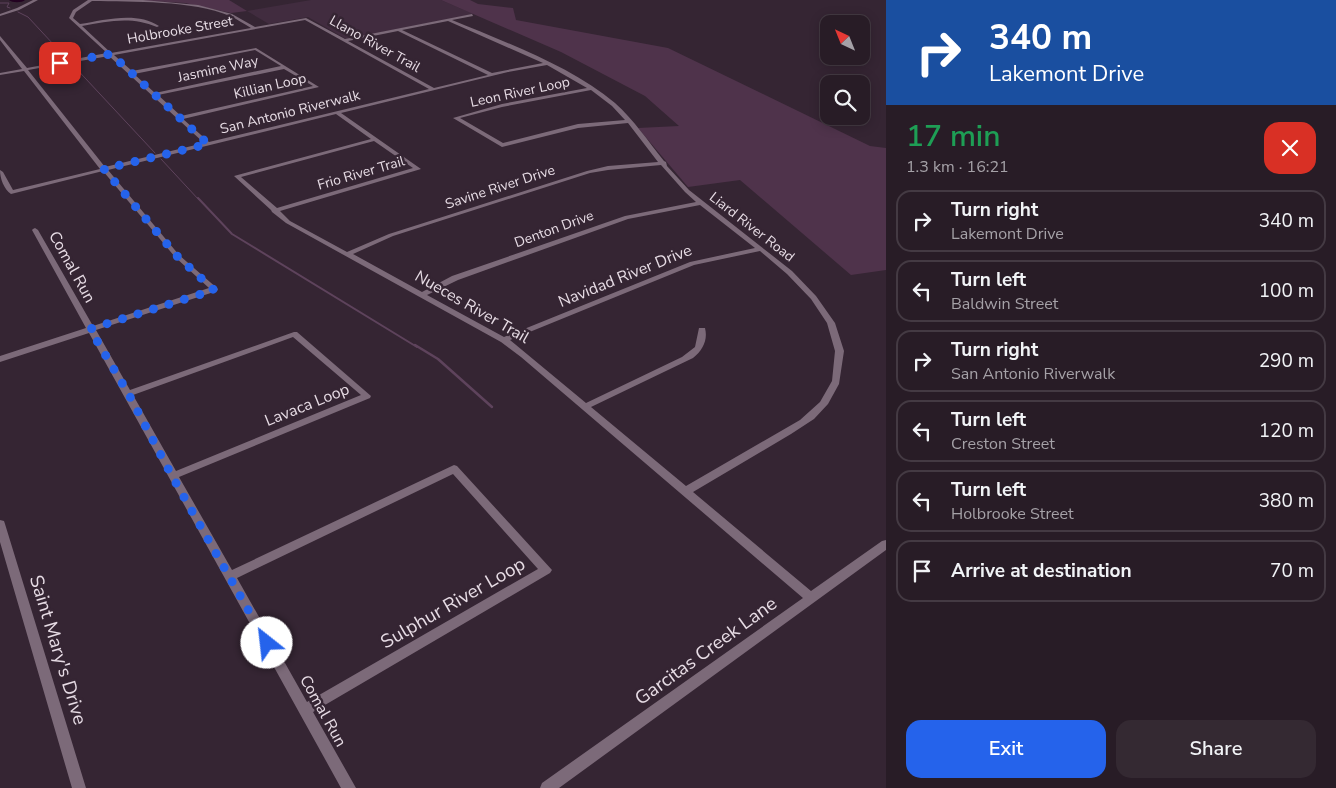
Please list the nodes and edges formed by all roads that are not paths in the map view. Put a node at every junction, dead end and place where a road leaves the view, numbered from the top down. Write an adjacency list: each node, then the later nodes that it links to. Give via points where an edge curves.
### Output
1 (36, 0): 3 (street)
2 (91, 0): 7 (street, via 71,13 71,18); 9 (street, via 163,2 202,7 232,15)
3 (0, 15)
4 (472, 15): 6 (street)
5 (306, 19): 9 (street, Holbrooke Street); 12 (street, Llano River Trail)
6 (449, 20): 10 (street); 14 (street, Liard River Road)
7 (79, 25): 8 (street, via 128,20); 13 (street)
8 (158, 26)
9 (254, 28): 13 (street, Holbrooke Street)
10 (398, 30): 12 (street); 19 (street)
11 (0, 37): 16 (street)
12 (345, 40): 20 (street, Llano River Trail)
13 (111, 54): 16 (street, Holbrooke Street); 17 (street)
14 (546, 64): 19 (street, San Antonio Riverwalk); 21 (street, Liard River Road)
15 (285, 67): 17 (street, Killian Loop, via 256,49); 22 (street, Jasmine Way); 24 (street, Killian Loop, via 317,87)
16 (26, 70): 18 (street, Holbrooke Street); 29 (street)
17 (131, 73): 22 (street)
18 (0, 74)
19 (492, 75): 20 (street, San Antonio Riverwalk)
20 (433, 89): 23 (street, San Antonio Riverwalk)
21 (591, 89): 25 (street, Liard River Road); 25 (street, Leon River Loop, via 456,118 502,145 578,126)
22 (155, 94): 24 (street)
23 (337, 113): 26 (street, Frio River Trail); 27 (street, San Antonio Riverwalk)
24 (179, 118): 27 (street)
25 (628, 120): 28 (street, Liard River Road)
26 (376, 139): 32 (street, Nueces River Trail, via 237,176); 32 (street, Frio River Trail, via 418,169)
27 (208, 144): 29 (street, San Antonio Riverwalk)
28 (664, 163): 31 (street, Liard River Road); 35 (street, Savine River Drive, via 589,172 391,235)
29 (104, 169): 30 (street, San Antonio Riverwalk, via 10,192); 37 (street, via 177,256 214,290)
30 (0, 172)
31 (700, 203): 34 (street, Liard River Road); 36 (street, Denton Drive, via 612,222 455,278)
32 (274, 211): 35 (street, Nueces River Trail)
33 (34, 230): 37 (street, Comal Run)
34 (759, 248): 39 (street, Navidad River Drive, via 692,262); 44 (street, Liard River Road, via 806,288 828,317 838,344 836,381 823,404 803,422)
35 (348, 254): 36 (street, Nueces River Trail)
36 (422, 295): 39 (street, Nueces River Trail)
37 (90, 329): 40 (street); 41 (street, Comal Run)
38 (702, 330): 42 (street, via 702,343 691,355)
39 (504, 340): 42 (street, Nueces River Trail)
40 (0, 359)
41 (128, 394): 43 (street, Comal Run); 43 (street, Lavaca Loop, via 294,334 367,396)
42 (586, 406): 44 (street, Nueces River Trail)
43 (172, 476): 47 (street, Comal Run)
44 (686, 491): 48 (street, Nueces River Trail)
45 (0, 524): 50 (street, Saint Mary's Drive)
46 (886, 544): 48 (street, Garcitas Creek Lane)
47 (230, 576): 49 (street, Comal Run); 49 (street, Sulphur River Loop, via 454,469 546,570)
48 (811, 598): 52 (street, Garcitas Creek Lane)
49 (305, 710): 51 (street, Comal Run)
50 (79, 788)
51 (349, 788)
52 (547, 788)

